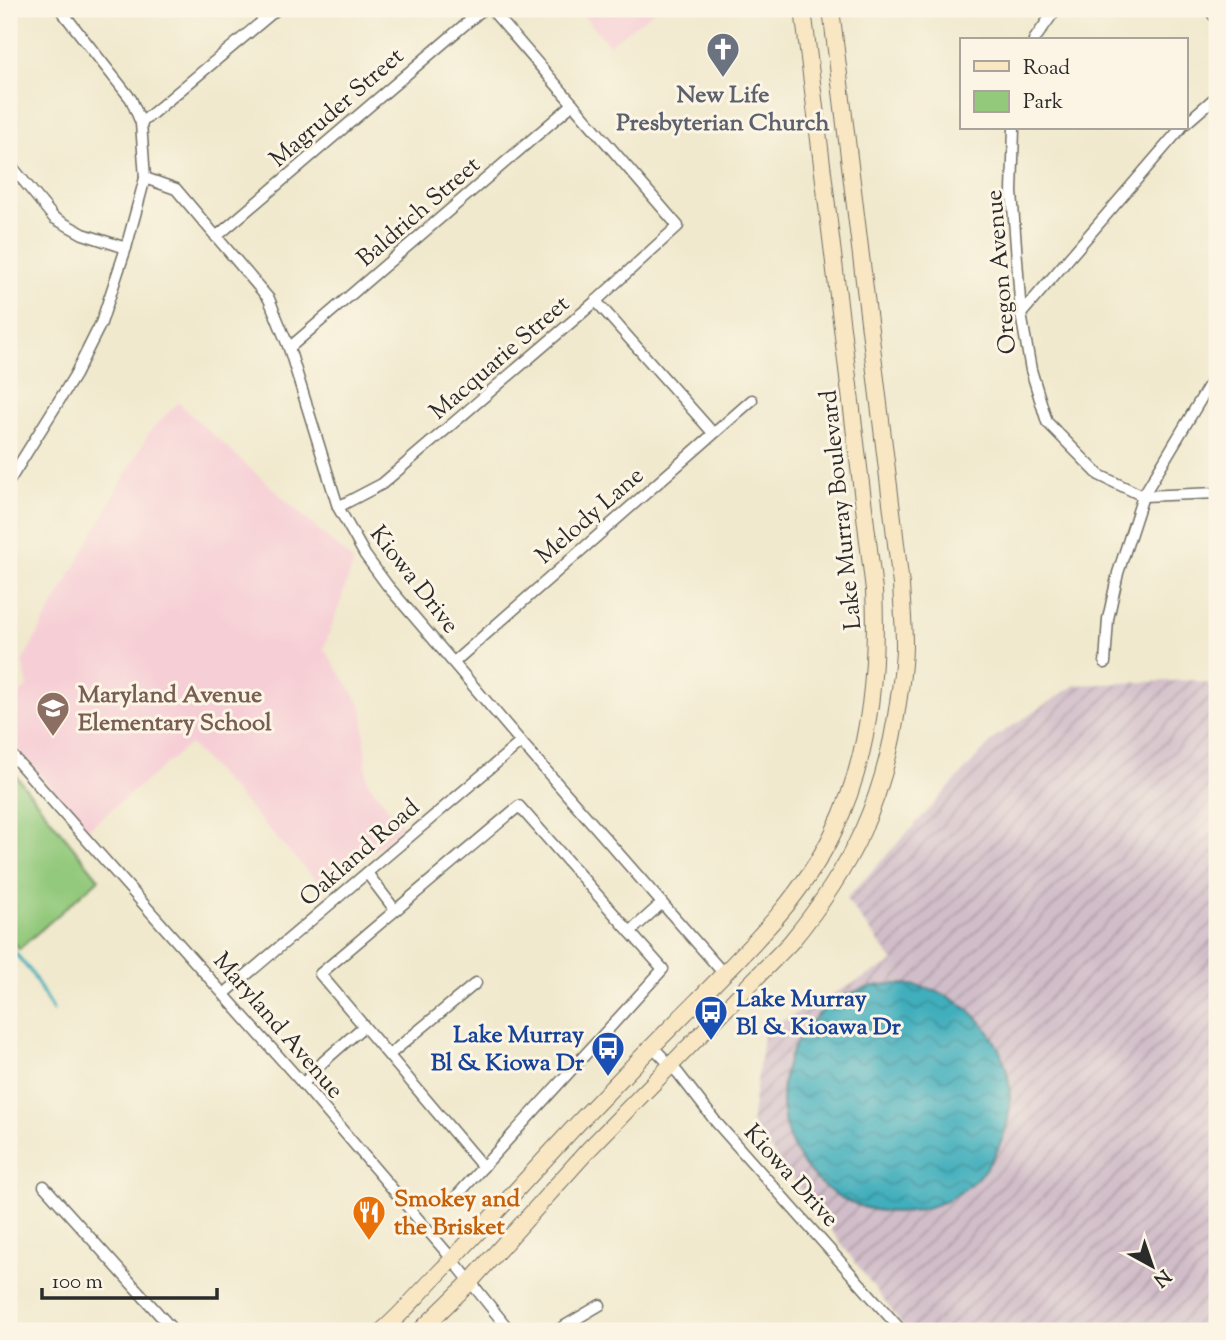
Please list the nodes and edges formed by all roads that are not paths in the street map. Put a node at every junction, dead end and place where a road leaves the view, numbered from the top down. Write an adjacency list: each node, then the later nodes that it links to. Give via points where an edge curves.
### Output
1 (60, 9): 16 (street, via 131,99)
2 (276, 9): 16 (street)
3 (483, 9): 21 (street, Magruder Street)
4 (491, 9): 14 (street)
5 (803, 9): 12 (main road, Lake Murray Boulevard)
6 (831, 9): 11 (main road, Lake Murray Boulevard)
7 (1056, 9): 10 (street)
8 (1208, 9): 9 (street)
9 (1217, 19)
10 (1035, 38)
11 (838, 54): 12 (main road); 22 (main road, Lake Murray Boulevard)
12 (811, 64): 24 (main road, Lake Murray Boulevard)
13 (1217, 96): 15 (street)
14 (573, 104): 25 (street, Macquarie Street, via 678,226); 27 (street, Baldrich Street)
15 (1188, 121)
16 (141, 123): 20 (street)
17 (1014, 130): 26 (street, Oregon Avenue, via 1012,192)
18 (1179, 130): 26 (street)
19 (9, 163): 23 (street, via 54,218 83,234)
20 (145, 178): 21 (street, Kiowa Drive, via 176,190); 23 (street)
21 (216, 237): 27 (street, Kiowa Drive, via 269,299)
22 (862, 247): 24 (main road); 49 (main road, Lake Murray Boulevard, via 901,585 904,646 892,747 856,847 816,911)
23 (126, 248): 31 (street, via 96,334)
24 (834, 251): 43 (main road, Lake Murray Boulevard, via 874,590 877,643 865,742 833,834 812,869 772,924)
25 (596, 301): 30 (street); 34 (street, Macquarie Street, via 382,485)
26 (1021, 314): 33 (street, Oregon Avenue, via 1047,422 1099,475)
27 (289, 348): 34 (street, Kiowa Drive)
28 (1217, 372): 33 (street)
29 (752, 400): 30 (street, Melody Lane)
30 (713, 433): 35 (street, Melody Lane)
31 (9, 481)
32 (1217, 493): 33 (street, Oregon Avenue)
33 (1143, 496): 36 (street, via 1118,573)
34 (338, 507): 35 (street, Kiowa Drive, via 387,585)
35 (454, 662): 37 (street, Kiowa Drive)
36 (1105, 663)
37 (521, 742): 39 (street, Oakland Road); 40 (street, Kiowa Drive)
38 (9, 752): 45 (street, Maryland Avenue)
39 (367, 873): 41 (street); 45 (street, Oakland Road)
40 (662, 903): 42 (street); 43 (street, Kiowa Drive)
41 (395, 910): 42 (street, via 519,806); 46 (street, via 320,974)
42 (629, 932): 51 (street, via 663,969)
43 (723, 974): 47 (main road, Lake Murray Boulevard)
44 (476, 983): 48 (street)
45 (224, 994): 50 (street, Maryland Avenue)
46 (364, 1026): 48 (street); 50 (street)
47 (652, 1046): 49 (street, Kiowa Drive); 54 (main road, Lake Murray Boulevard)
48 (389, 1055): 51 (street)
49 (670, 1065): 55 (main road, Lake Murray Boulevard); 62 (street, Kiowa Drive)
50 (303, 1084): 54 (street, Maryland Avenue)
51 (483, 1167): 53 (street)
52 (44, 1186): 57 (street)
53 (453, 1200)
54 (453, 1260): 55 (street, Maryland Avenue); 58 (main road, Lake Murray Boulevard)
55 (470, 1282): 59 (main road, Lake Murray Boulevard); 60 (street, Maryland Avenue)
56 (600, 1306): 61 (street)
57 (174, 1331)
58 (382, 1331)
59 (420, 1331)
60 (510, 1331)
61 (556, 1331)
62 (902, 1331)

